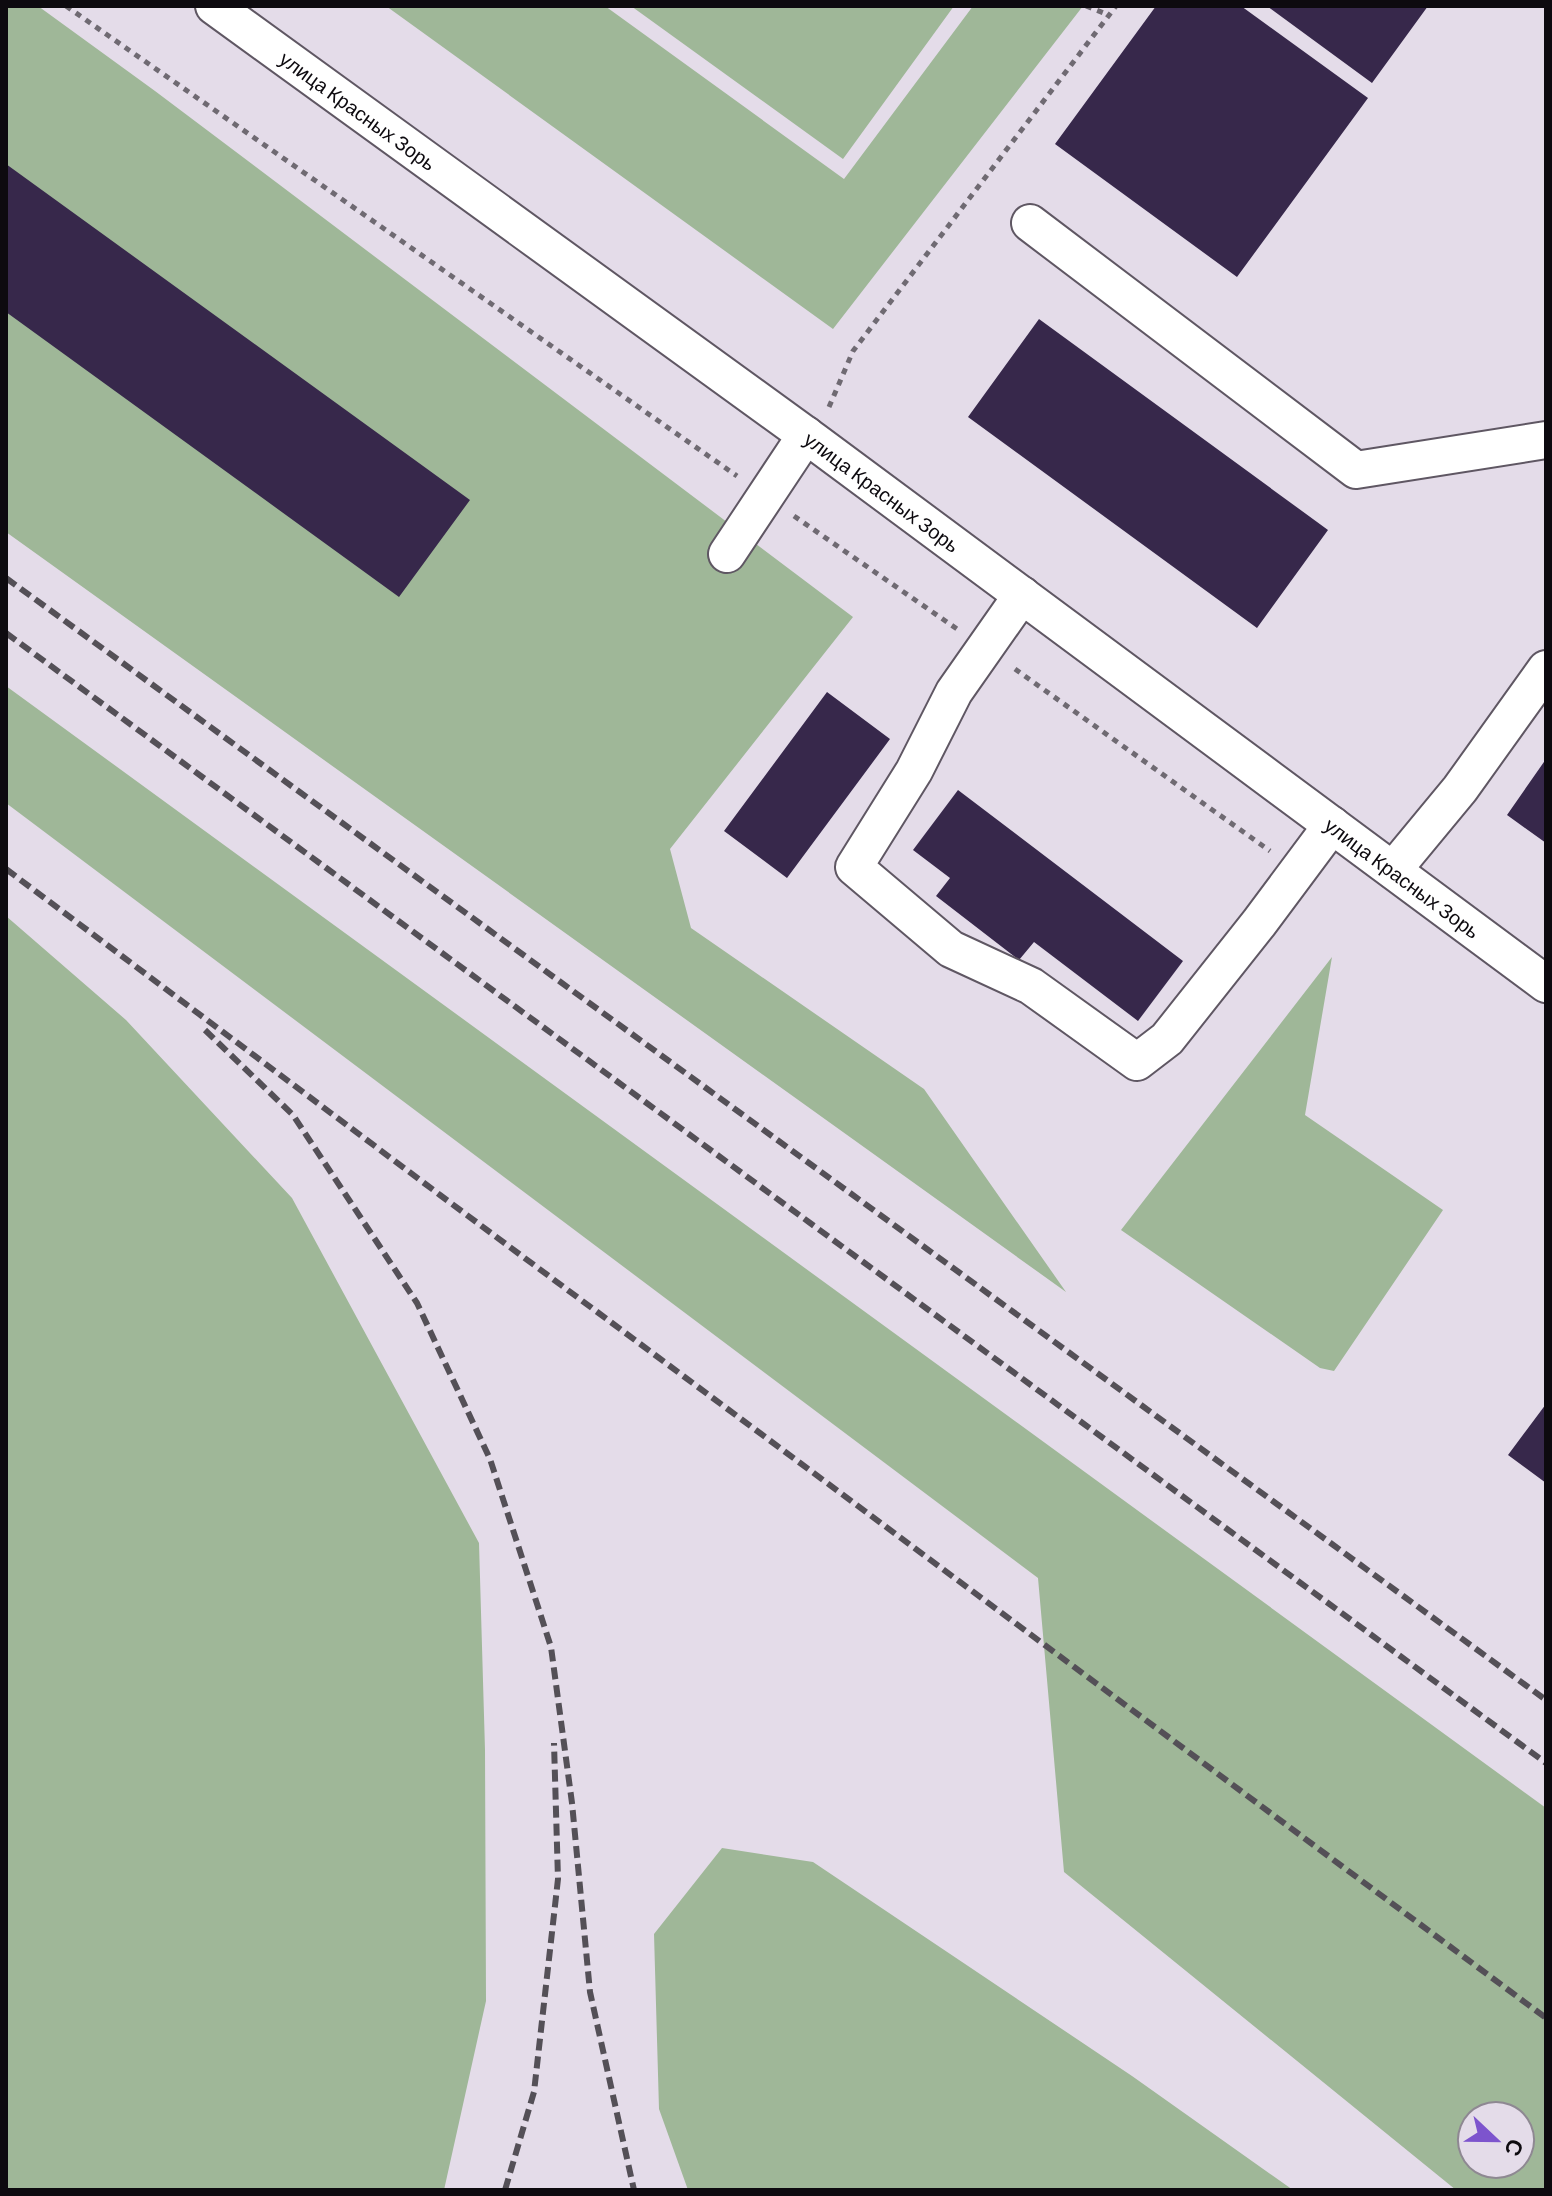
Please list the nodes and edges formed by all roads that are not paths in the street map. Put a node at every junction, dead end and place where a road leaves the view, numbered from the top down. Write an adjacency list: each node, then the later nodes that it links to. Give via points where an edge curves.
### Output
1 (214, 6): 3 (street, улица Красных Зорь)
2 (1030, 223): 4 (street, via 1356,470)
3 (810, 438): 5 (street); 6 (street, улица Красных Зорь)
4 (1546, 440)
5 (727, 554)
6 (1022, 595): 8 (street, улица Красных Зорь); 8 (street, via 954,692 914,771 854,867 951,949 1031,986 1137,1062 1167,1039)
7 (1546, 669): 9 (street, via 1460,789)
8 (1332, 825): 9 (street, улица Красных Зорь)
9 (1393, 870): 10 (street, улица Красных Зорь)
10 (1546, 984)

